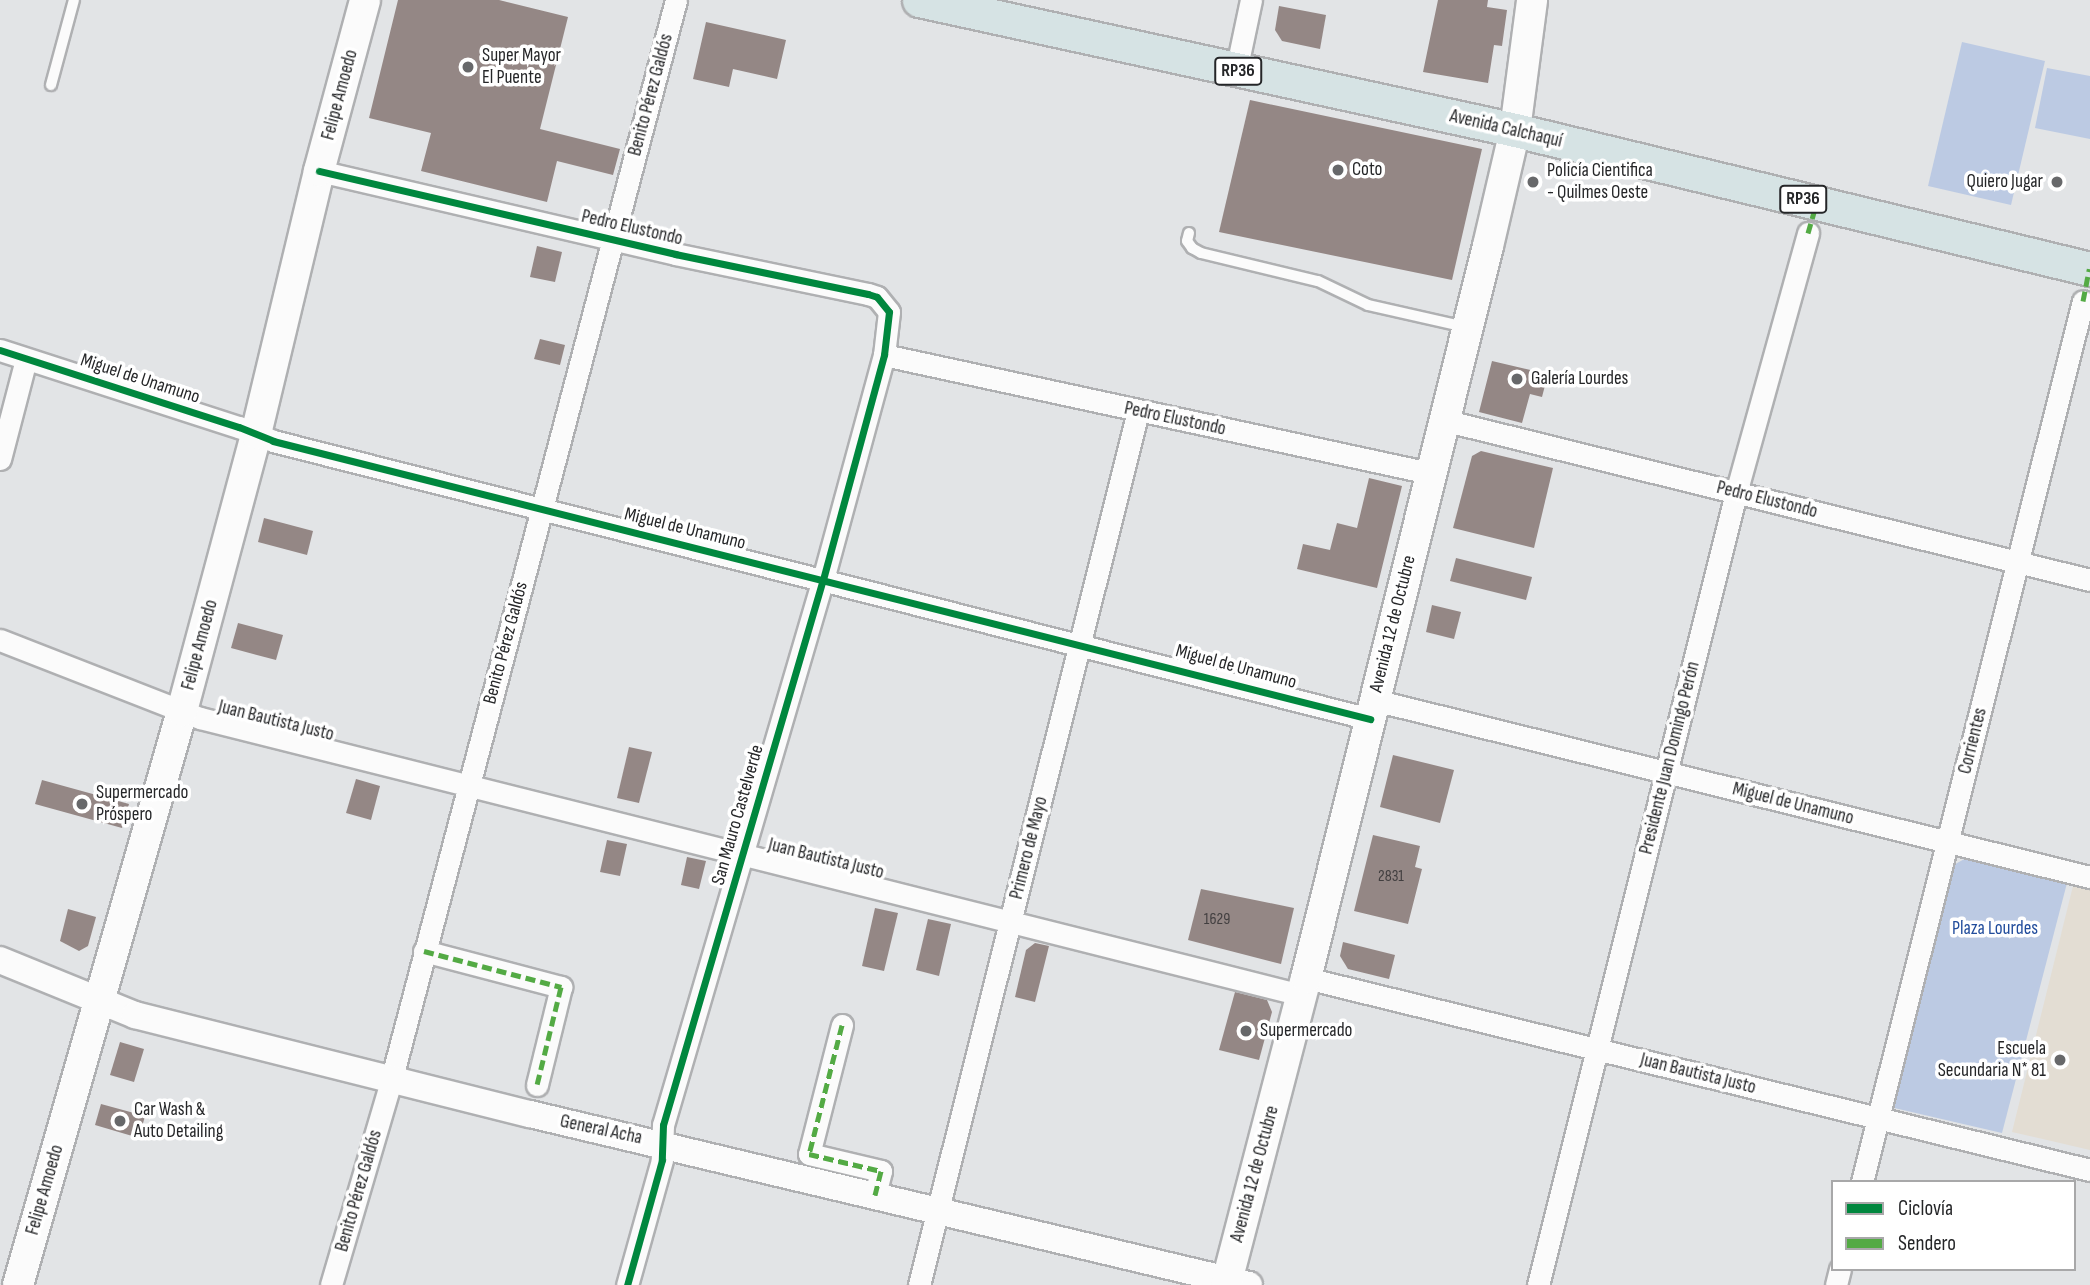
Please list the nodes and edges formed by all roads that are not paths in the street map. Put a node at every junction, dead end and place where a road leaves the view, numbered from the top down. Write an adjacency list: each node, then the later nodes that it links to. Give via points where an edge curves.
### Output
1 (74, 0): 9 (lane)
2 (365, 0): 11 (main road, Felipe Amoedo)
3 (676, 0): 14 (street, Benito Pérez Galdós)
4 (919, 0): 7 (main road, Avenida Calchaquí / RP36)
5 (1251, 0): 8 (street)
6 (1532, 0): 10 (main road, Avenida 12 de Octubre)
7 (962, 4): 8 (main road, Avenida Calchaquí / RP36)
8 (1236, 71): 10 (main road, Avenida Calchaquí / RP36)
9 (51, 85)
10 (1516, 130): 15 (main road, Avenida Calchaquí / RP36); 16 (main road, Avenida 12 de Octubre)
11 (319, 171): 14 (street, Pedro Elustondo); 22 (main road, Felipe Amoedo)
12 (1189, 233): 16 (lane, via 1187,241 1201,253 1318,281 1368,305)
13 (1808, 233): 25 (street, Presidente Juan Domingo Perón)
14 (613, 240): 18 (street, Pedro Elustondo, via 877,297 889,312); 26 (street, Benito Pérez Galdós)
15 (2087, 285): 27 (street, Corrientes)
16 (1466, 327): 21 (main road, Avenida 12 de Octubre)
17 (0, 350): 19 (street, Miguel de Unamuno)
18 (884, 355): 20 (street, Pedro Elustondo); 28 (street, San Mauro Castelverde)
19 (26, 359): 22 (street, Miguel de Unamuno); 23 (street)
20 (1138, 411): 24 (street, Pedro Elustondo); 31 (street, Primero de Mayo)
21 (1444, 420): 24 (main road, Avenida 12 de Octubre); 25 (street, Pedro Elustondo)
22 (256, 434): 26 (street, Miguel de Unamuno); 33 (main road, Felipe Amoedo)
23 (0, 459)
24 (1430, 473): 32 (main road, Avenida 12 de Octubre)
25 (1736, 493): 27 (street, Pedro Elustondo); 34 (street, Presidente Juan Domingo Perón)
26 (541, 510): 28 (street, Miguel de Unamuno); 35 (street, Benito Pérez Galdós)
27 (2018, 562): 29 (street, Pedro Elustondo); 36 (street, Corrientes)
28 (822, 579): 31 (street, Miguel de Unamuno); 37 (street, San Mauro Castelverde)
29 (2090, 580)
30 (0, 640): 33 (street, Juan Bautista Justo)
31 (1079, 643): 32 (street, Miguel de Unamuno); 39 (street, Primero de Mayo)
32 (1372, 709): 34 (street, Miguel de Unamuno); 42 (main road, Avenida 12 de Octubre)
33 (182, 711): 35 (street, Juan Bautista Justo); 43 (main road, Felipe Amoedo)
34 (1666, 773): 36 (street, Miguel de Unamuno); 45 (street, Presidente Juan Domingo Perón)
35 (468, 785): 37 (street, Juan Bautista Justo); 40 (street, Benito Pérez Galdós)
36 (1947, 843): 38 (street, Miguel de Unamuno); 48 (street, Corrientes)
37 (743, 855): 39 (street, Juan Bautista Justo); 49 (street, San Mauro Castelverde, via 663,1125)
38 (2090, 877)
39 (1012, 921): 42 (street, Juan Bautista Justo); 53 (street, Primero de Mayo)
40 (424, 951): 46 (street, Benito Pérez Galdós); 47 (street, via 561,987)
41 (0, 960): 43 (street, General Acha)
42 (1303, 986): 45 (street, Juan Bautista Justo); 55 (main road, Avenida 12 de Octubre)
43 (99, 1002): 46 (street, General Acha); 54 (main road, Felipe Amoedo)
44 (842, 1025): 52 (street, via 809,1154 881,1171)
45 (1596, 1050): 48 (street, Juan Bautista Justo); 59 (street, Presidente Juan Domingo Perón)
46 (391, 1080): 49 (street, General Acha); 56 (street, Benito Pérez Galdós)
47 (537, 1085)
48 (1878, 1118): 50 (street, Juan Bautista Justo); 51 (street, Corrientes)
49 (662, 1143): 52 (street, General Acha); 57 (street, San Mauro Castelverde, via 662,1160)
50 (2090, 1170)
51 (1862, 1180)
52 (875, 1195): 53 (street, General Acha)
53 (937, 1210): 55 (street, General Acha); 58 (street, Primero de Mayo)
54 (15, 1282)
55 (1234, 1283)
56 (331, 1285)
57 (628, 1285)
58 (919, 1285)
59 (1538, 1285)

